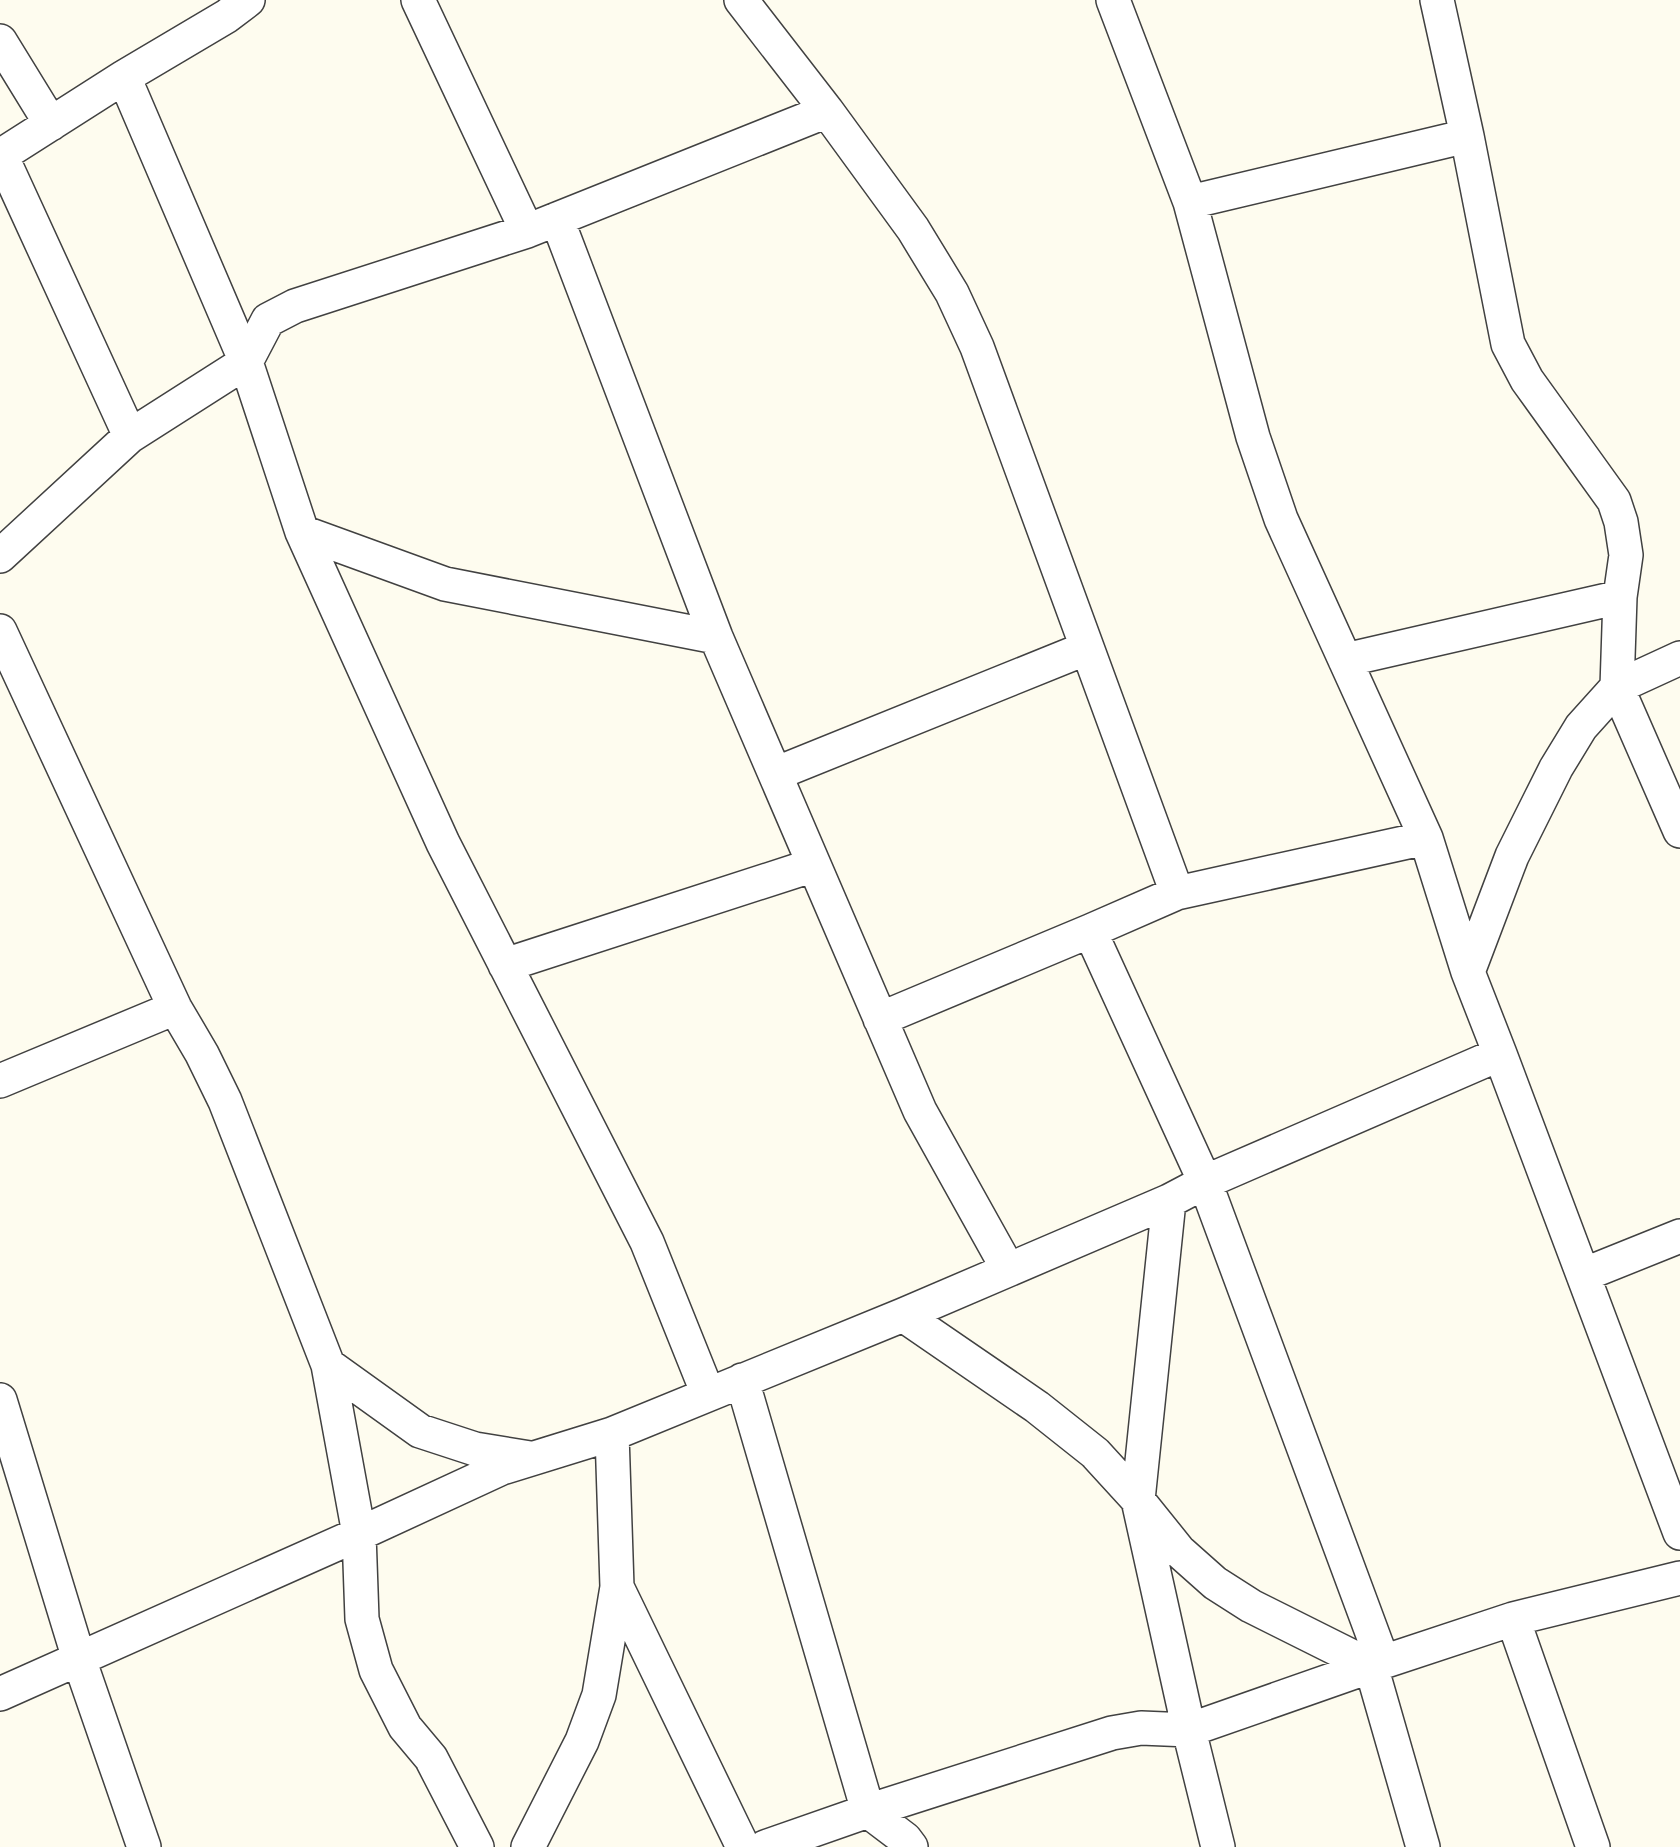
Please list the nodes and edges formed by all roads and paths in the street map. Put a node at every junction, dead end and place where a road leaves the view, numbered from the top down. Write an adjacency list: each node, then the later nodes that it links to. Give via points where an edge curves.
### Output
1 (248, 0): 7 (street)
2 (418, 0): 14 (street)
3 (741, 0): 8 (street)
4 (1113, 0): 12 (street)
5 (1437, 0): 10 (street)
6 (0, 41): 9 (street)
7 (124, 77): 9 (street); 15 (street)
8 (827, 111): 13 (street); 22 (street, via 913,229 952,293 977,347)
9 (51, 124): 11 (street)
10 (1467, 136): 12 (street); 19 (street, via 1508,344 1527,380 1614,501 1626,555)
11 (1, 155): 16 (street)
12 (1190, 202): 24 (street, via 1253,437 1281,519)
13 (557, 219): 14 (street); 21 (street)
14 (527, 231): 15 (street, via 295,306 268,320)
15 (246, 362): 16 (street); 17 (street)
16 (130, 436): 18 (street)
17 (302, 532): 21 (street, via 445,584); 32 (street, via 443,843)
18 (0, 556)
19 (1620, 597): 24 (street); 25 (street)
20 (0, 631): 34 (street)
21 (716, 637): 26 (street)
22 (1087, 648): 26 (street); 30 (street)
23 (1680, 658): 25 (street)
24 (1345, 660): 28 (street)
25 (1617, 687): 27 (street); 33 (street, via 1581,727 1556,768 1512,856)
26 (776, 774): 29 (street)
27 (1680, 831)
28 (1426, 838): 30 (street); 33 (street)
29 (814, 865): 32 (street); 35 (street)
30 (1177, 892): 31 (street)
31 (1090, 931): 35 (street); 38 (street)
32 (505, 965): 46 (street, via 647,1242)
33 (1468, 972): 36 (street)
34 (175, 1008): 37 (street); 44 (street, via 225,1101)
35 (880, 1019): 41 (street, via 920,1111)
36 (1500, 1054): 38 (street); 42 (street)
37 (0, 1081)
38 (1205, 1182): 39 (street); 57 (street)
39 (1169, 1201): 41 (street); 50 (street)
40 (1680, 1236): 42 (street)
41 (1008, 1269): 43 (street)
42 (1584, 1275): 51 (street)
43 (903, 1315): 45 (street); 50 (street, via 1037,1407 1095,1454)
44 (328, 1365): 49 (street, via 420,1431 475,1449); 52 (street)
45 (742, 1380): 46 (street); 60 (street)
46 (708, 1394): 48 (street)
47 (0, 1400): 56 (street)
48 (612, 1434): 49 (street); 54 (street)
49 (532, 1459): 52 (street, via 502,1468)
50 (1138, 1500): 57 (street, via 1179,1551 1215,1583 1251,1606); 59 (street)
51 (1680, 1533)
52 (359, 1534): 56 (street); 62 (street, via 362,1619 376,1670 405,1727 431,1758)
53 (1680, 1578): 55 (street)
54 (617, 1587): 63 (street, via 599,1695 582,1741); 64 (street)
55 (1513, 1619): 57 (street); 69 (street)
56 (79, 1659): 58 (street); 61 (street)
57 (1377, 1664): 59 (street); 68 (street)
58 (0, 1694)
59 (1189, 1730): 60 (street, via 1141,1728 1112,1733); 67 (street)
60 (868, 1811): 65 (street); 66 (street)
61 (144, 1847)
62 (477, 1847)
63 (528, 1847)
64 (742, 1847)
65 (765, 1847)
66 (911, 1847)
67 (1218, 1847)
68 (1423, 1847)
69 (1593, 1847)

